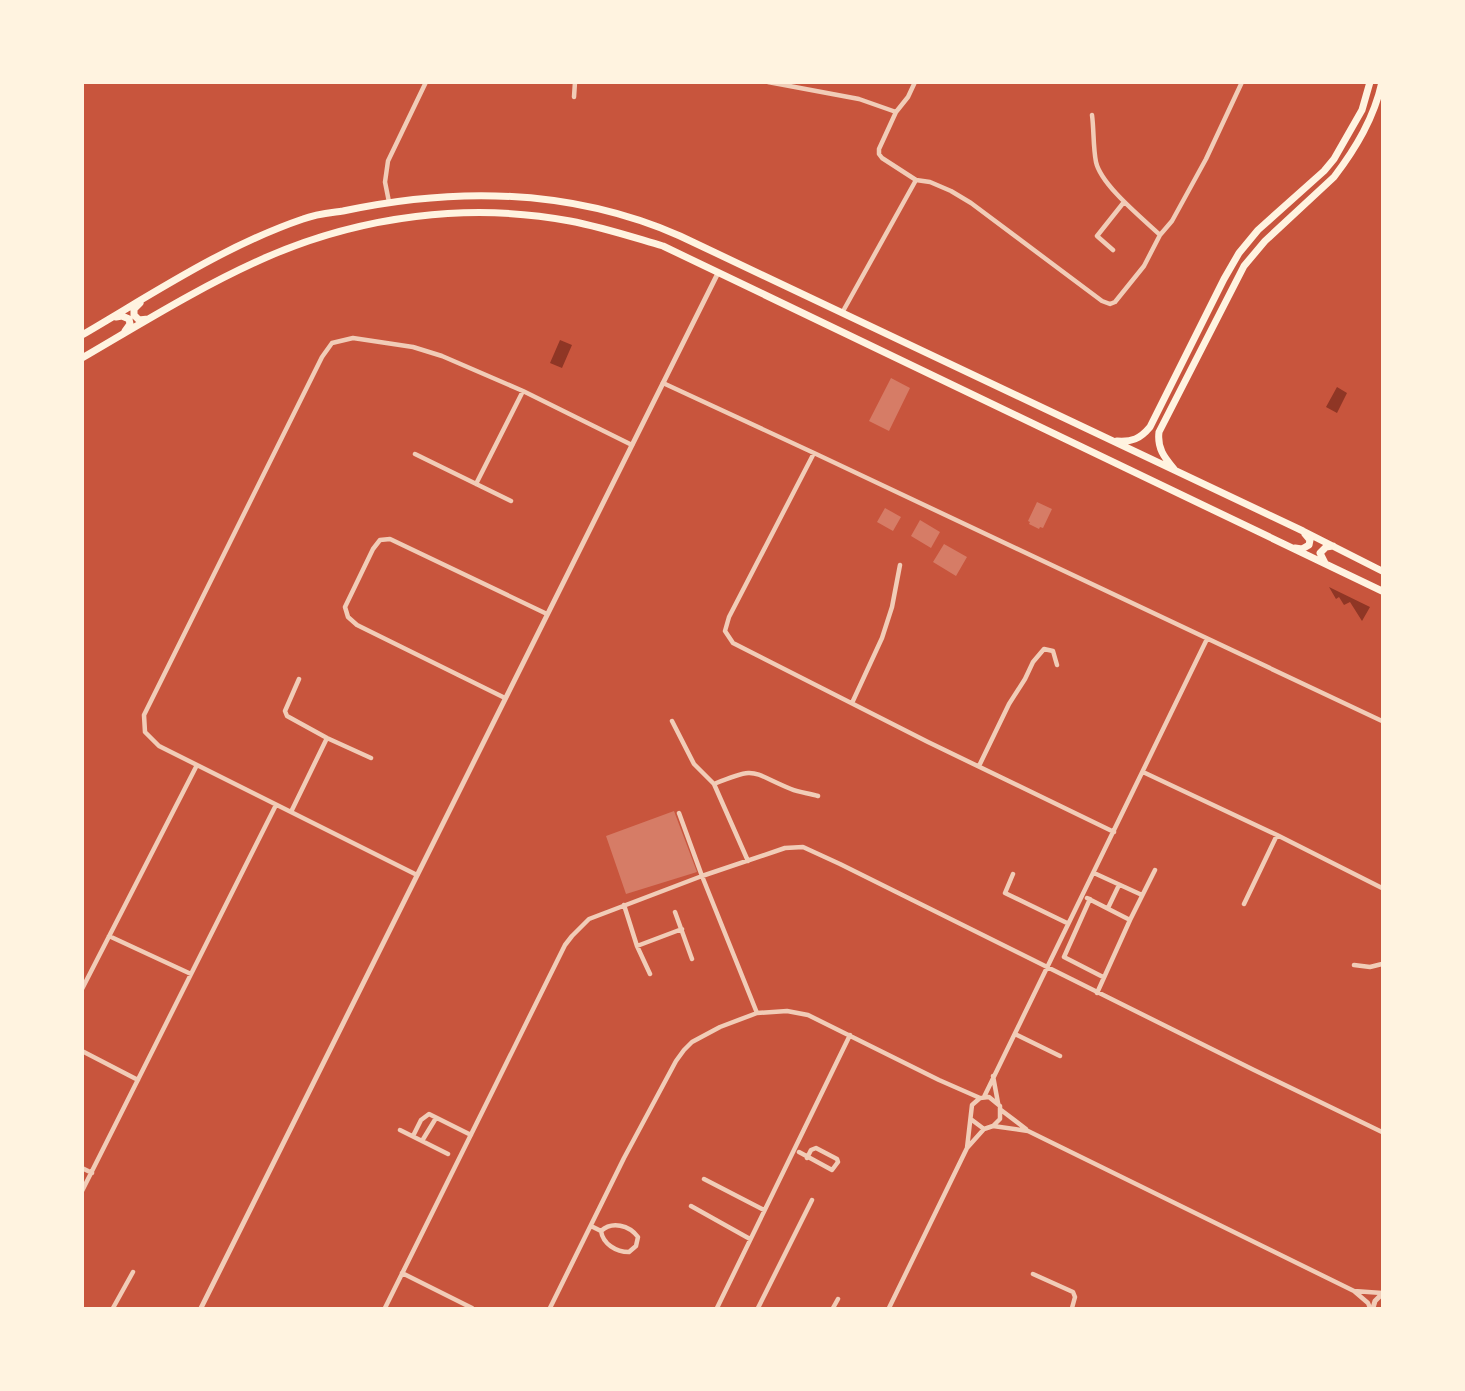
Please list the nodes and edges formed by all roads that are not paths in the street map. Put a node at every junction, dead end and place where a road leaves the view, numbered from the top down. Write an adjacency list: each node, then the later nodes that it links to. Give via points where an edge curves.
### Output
1 (426, 82): 12 (street, via 388,161 385,182)
2 (575, 82): 8 (street)
3 (768, 82): 9 (street, via 859,99)
4 (915, 82): 9 (street)
5 (1242, 82): 14 (street, via 1200,170)
6 (1370, 85): 26 (main road, via 1362,110 1334,159 1239,253 1150,427 1130,442)
7 (1381, 86): 30 (main road, via 1365,130 1339,171 1259,247 1235,281 1159,432 1162,455)
8 (574, 97)
9 (896, 112): 11 (street, via 879,154)
10 (1092, 115): 13 (street, via 1096,162)
11 (916, 180): 14 (street, via 951,190 1106,304 1115,302 1144,266); 18 (street)
12 (389, 202): 17 (main road, via 321,213 282,227); 18 (main road, via 451,195 500,195 613,211 655,224)
13 (1124, 202): 14 (street); 15 (street, via 1097,236)
14 (1160, 235)
15 (1113, 250)
16 (718, 273): 19 (main road, via 663,246 569,221 505,214 439,215 364,225 301,243); 24 (street); 35 (main road)
17 (143, 298): 19 (main road, via 134,309 135,318); 20 (main road)
18 (842, 313): 26 (main road)
19 (155, 317): 22 (main road)
20 (105, 322): 21 (main road); 22 (main road, via 122,316 129,319 128,328)
21 (82, 335)
22 (116, 338): 23 (main road)
23 (82, 358)
24 (663, 383): 27 (street); 28 (street)
25 (523, 391): 27 (street); 31 (street); 50 (street, via 442,356 413,348 353,338 332,343 144,715 145,732 159,746)
26 (1110, 440): 30 (main road)
27 (632, 445): 40 (street)
28 (814, 453): 41 (street); 45 (street, via 725,631 733,643)
29 (415, 454): 31 (street)
30 (1176, 472): 33 (main road)
31 (476, 484): 32 (street)
32 (511, 501)
33 (1303, 531): 34 (main road); 35 (main road, via 1309,545)
34 (1333, 546): 36 (main road, via 1320,554); 38 (main road)
35 (1293, 548): 36 (main road)
36 (1326, 564): 39 (main road)
37 (900, 565): 45 (street, via 882,638)
38 (1383, 571)
39 (1383, 591)
40 (548, 614): 44 (street); 44 (street, via 390,539 380,540 373,549 345,607 348,617)
41 (1207, 639): 47 (street); 52 (street)
42 (1057, 665): 51 (street, via 1053,651 1044,649 1009,704)
43 (299, 679): 48 (street, via 285,711 287,716)
44 (505, 698): 64 (street)
45 (852, 703): 51 (street)
46 (672, 721): 53 (street, via 694,764)
47 (1383, 721)
48 (327, 738): 49 (street); 56 (street)
49 (371, 759)
50 (197, 765): 55 (street); 76 (street)
51 (979, 766): 58 (street)
52 (1143, 772): 58 (street); 59 (street)
53 (714, 784): 54 (street, via 755,772 798,792); 60 (street)
54 (818, 796)
55 (276, 805): 56 (street); 82 (street)
56 (291, 812): 64 (street)
57 (679, 813): 65 (street)
58 (1114, 832): 62 (street)
59 (1277, 835): 67 (street); 69 (street)
60 (748, 861): 65 (street); 80 (street, via 785,848 803,847)
61 (1155, 870): 68 (street)
62 (1094, 873): 66 (street); 74 (street)
63 (1013, 874): 74 (street, via 1005,893)
64 (417, 875): 128 (street)
65 (702, 876): 70 (street); 87 (street)
66 (1119, 885): 68 (street); 71 (street)
67 (1383, 888)
68 (1143, 895): 73 (street)
69 (1244, 904)
70 (624, 905): 77 (street); 104 (street, via 589,919 565,945)
71 (1108, 908): 73 (street); 84 (street, via 1088,899 1064,957)
72 (675, 912): 75 (street)
73 (1130, 920): 84 (street)
74 (1067, 924): 80 (street)
75 (682, 929): 77 (street); 78 (street)
76 (109, 936): 82 (street); 85 (street)
77 (637, 946): 83 (street)
78 (692, 959)
79 (1354, 965): 81 (street)
80 (1047, 966): 86 (street); 88 (street)
81 (1382, 966)
82 (191, 974): 93 (street)
83 (650, 974)
84 (1103, 977): 86 (street)
85 (82, 989)
86 (1097, 993): 103 (street)
87 (757, 1012): 89 (street, via 808,1015); 118 (street, via 720,1027 684,1050)
88 (1015, 1034): 91 (street); 92 (street)
89 (850, 1035): 94 (street); 117 (street)
90 (82, 1051): 93 (street)
91 (1060, 1056)
92 (993, 1076): 94 (street); 95 (street)
93 (138, 1080): 112 (street)
94 (982, 1097): 95 (street); 98 (street, via 972,1105)
95 (998, 1102): 96 (street)
96 (1001, 1110): 99 (street, via 1000,1119); 102 (street)
97 (436, 1118): 104 (street); 105 (street, via 425,1115); 106 (street)
98 (972, 1120): 100 (street); 107 (street)
99 (993, 1126): 100 (street); 102 (street)
100 (984, 1129): 107 (street)
101 (400, 1130): 105 (street)
102 (1028, 1131): 124 (street)
103 (1383, 1132)
104 (471, 1135): 122 (street)
105 (413, 1137): 106 (street)
106 (422, 1141): 109 (street)
107 (967, 1148): 135 (street)
108 (799, 1152): 110 (street)
109 (448, 1154)
110 (807, 1158): 110 (street, via 816,1148 838,1162 832,1170)
111 (82, 1168): 112 (street)
112 (92, 1173): 114 (street)
113 (704, 1179): 117 (street)
114 (82, 1191)
115 (812, 1200): 133 (street)
116 (691, 1206): 120 (street)
117 (764, 1210): 120 (street)
118 (591, 1226): 119 (street); 131 (street)
119 (601, 1231): 119 (street, via 604,1240 623,1252 636,1246 638,1238 626,1228 608,1225)
120 (750, 1239): 132 (street)
121 (133, 1272): 127 (street)
122 (402, 1273): 129 (street); 130 (street)
123 (1033, 1274): 136 (street, via 1073,1292)
124 (1354, 1291): 125 (street); 137 (street)
125 (1383, 1293): 137 (street)
126 (838, 1299): 134 (street)
127 (113, 1308)
128 (201, 1308)
129 (385, 1308)
130 (472, 1308)
131 (550, 1308)
132 (717, 1308)
133 (758, 1308)
134 (833, 1308)
135 (889, 1308)
136 (1072, 1308)
137 (1372, 1308)

